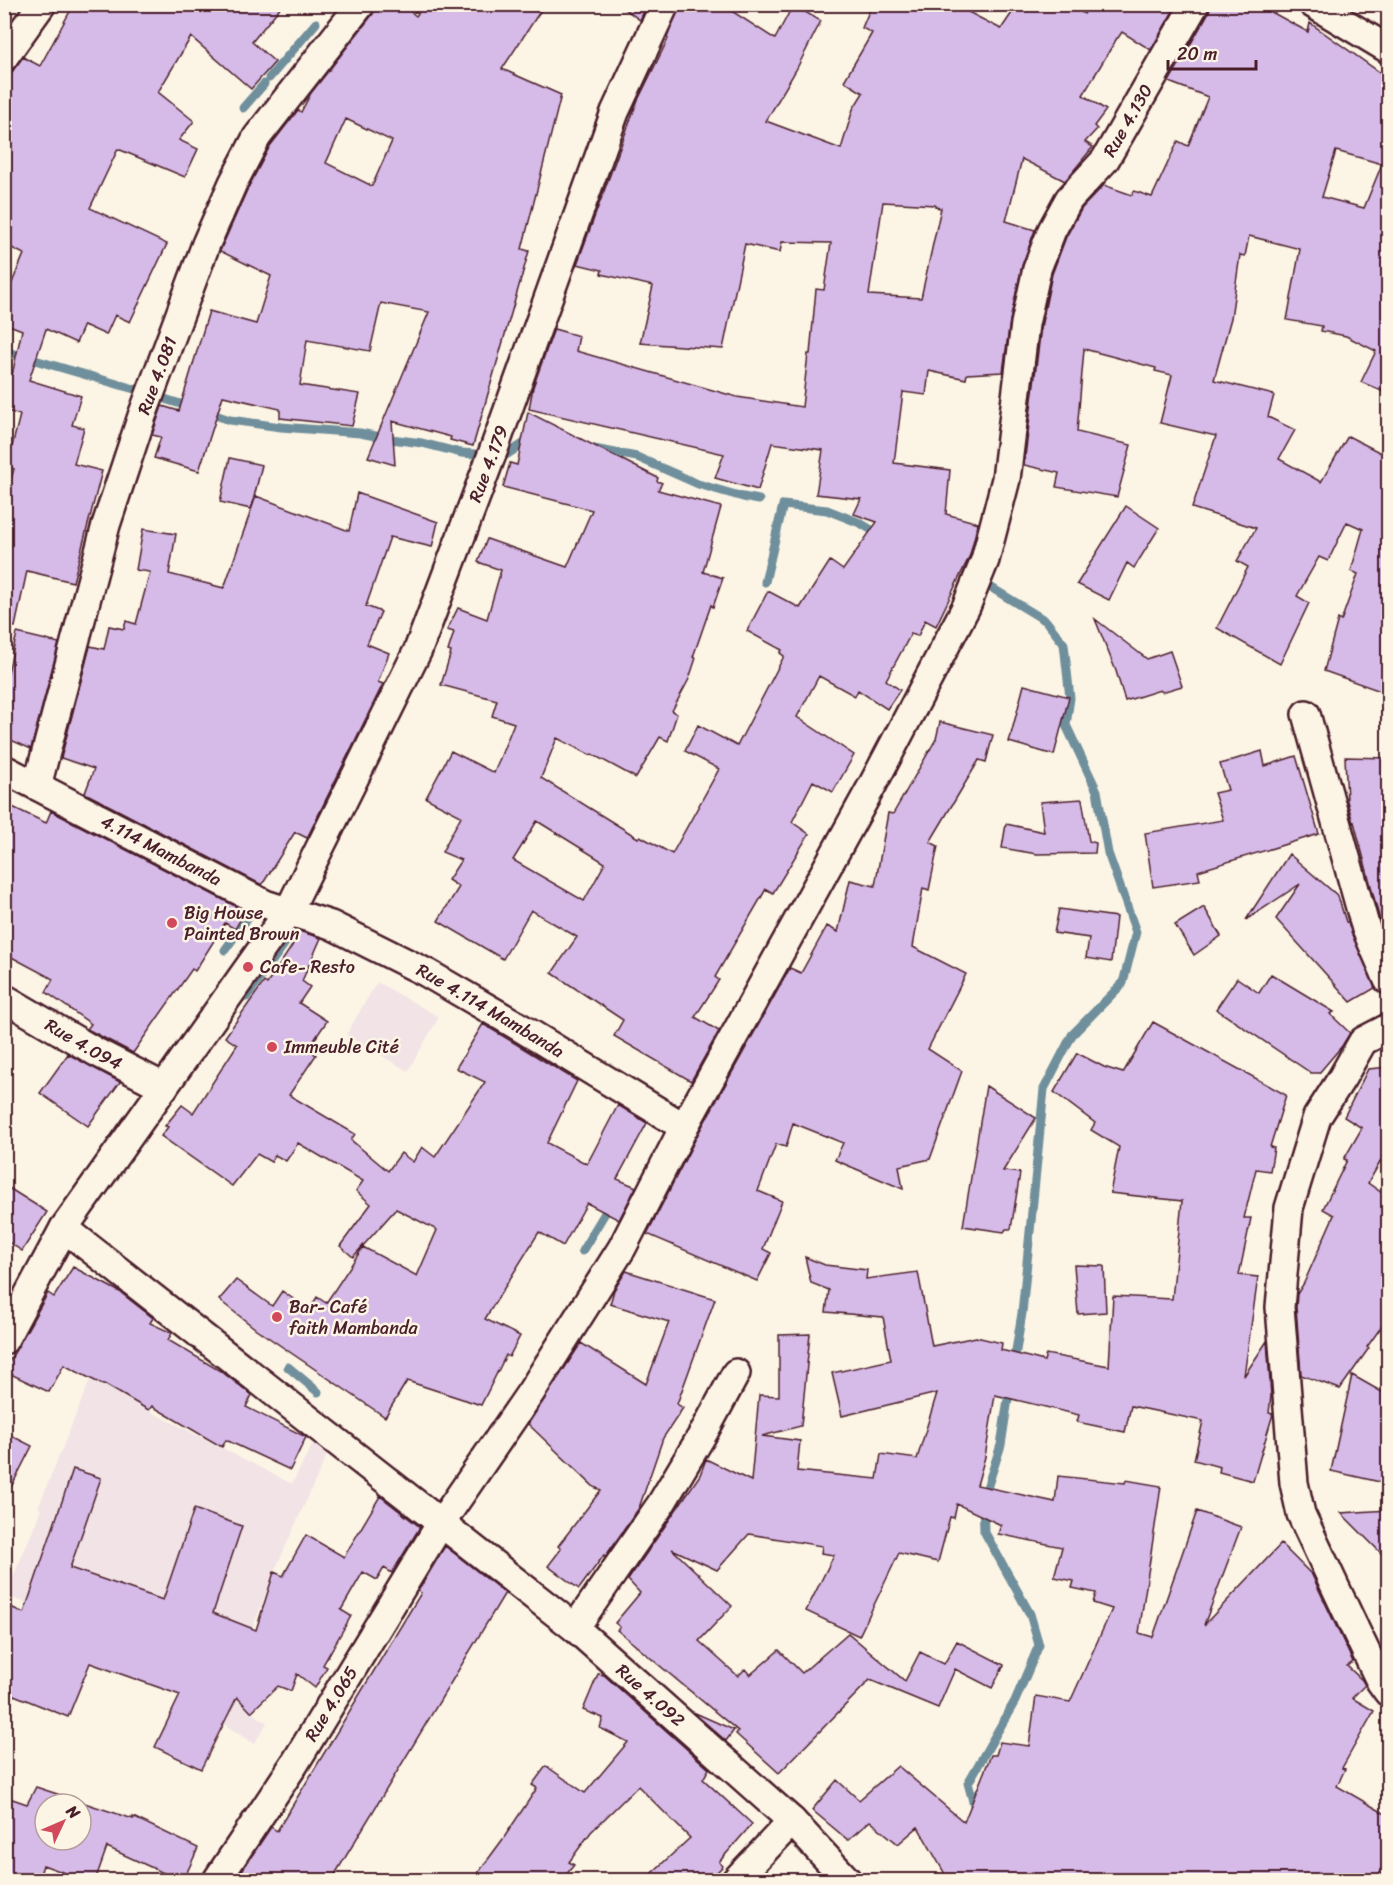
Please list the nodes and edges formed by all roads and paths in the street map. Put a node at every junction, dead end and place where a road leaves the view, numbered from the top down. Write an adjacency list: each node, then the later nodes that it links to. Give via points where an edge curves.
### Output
1 (42, 4): 7 (street)
2 (361, 4): 10 (street, Rue 4.081, via 257,137 206,244 106,525)
3 (665, 4): 11 (street, Rue 4.179, via 615,112 418,650)
4 (1195, 4): 16 (street, Rue 4.130, via 1105,160 1070,199 1052,230 1037,269 1025,324 1006,479 986,560 966,607)
5 (1313, 4): 6 (street)
6 (1389, 49)
7 (4, 57)
8 (1306, 714): 12 (street, via 1366,929)
9 (4, 769): 10 (street, 4.114 Mambanda)
10 (37, 786): 11 (street, 4.114 Mambanda, via 265,904)
11 (288, 912): 15 (street, Rue 4.179); 16 (street, Rue 4.114 Mambanda, via 331,925 428,973)
12 (1389, 980)
13 (4, 998): 15 (street, Rue 4.094)
14 (1389, 1028): 22 (street, via 1363,1041 1317,1117 1289,1208 1280,1307 1294,1483 1301,1514 1380,1681)
15 (164, 1087): 17 (street, Rue 4.179)
16 (684, 1127): 20 (street, Rue 4.065, via 622,1248 531,1392)
17 (64, 1228): 18 (street, Rue 4.179); 20 (street, Rue 4.092)
18 (4, 1340)
19 (736, 1373): 21 (street, via 661,1503)
20 (441, 1523): 21 (street, Rue 4.092); 24 (street, Rue 4.065)
21 (575, 1628): 23 (street, Rue 4.092)
22 (1389, 1692)
23 (792, 1821): 25 (street); 26 (street, Rue 4.092)
24 (218, 1881)
25 (736, 1881)
26 (847, 1881)

